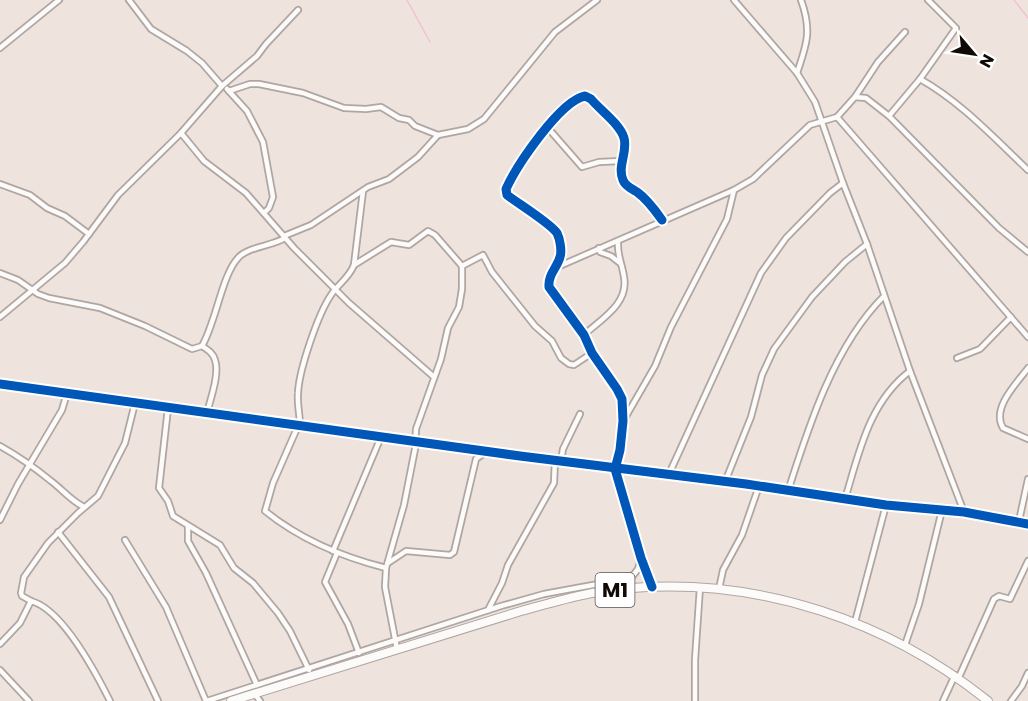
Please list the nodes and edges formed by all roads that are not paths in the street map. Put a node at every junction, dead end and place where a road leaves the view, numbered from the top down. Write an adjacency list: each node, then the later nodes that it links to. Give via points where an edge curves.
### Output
1 (59, 0): 9 (street)
2 (129, 0): 12 (street, via 151,29 187,51)
3 (597, 0): 20 (street, via 555,32 484,119 468,129)
4 (734, 0): 10 (street)
5 (801, 0): 10 (street, via 808,33)
6 (928, 0): 11 (street, via 956,28)
7 (298, 10): 12 (street, via 257,56)
8 (904, 32): 14 (street)
9 (0, 48)
10 (797, 73): 17 (street)
11 (920, 80): 15 (street); 22 (street, via 957,104)
12 (223, 85): 13 (street); 19 (street)
13 (229, 91): 20 (street, via 259,84 303,93 344,108 381,107); 27 (street, via 247,111 263,142 273,198)
14 (855, 97): 15 (street, via 866,98); 16 (street)
15 (889, 116): 34 (street, via 999,228)
16 (837, 117): 17 (street); 44 (street)
17 (823, 121): 23 (street); 26 (street, via 810,125 753,179)
18 (548, 128): 21 (street, via 582,166); 21 (street, via 568,104 585,96 624,136); 38 (street, via 524,155 506,192 556,233 561,253)
19 (181, 133): 27 (street, via 204,161 240,187); 29 (street, via 118,195)
20 (438, 135): 25 (street, via 418,157 389,179)
21 (621, 161): 28 (street, via 625,184)
22 (1028, 170)
23 (843, 183): 32 (street); 69 (street, via 786,238 760,273)
24 (0, 184): 29 (street, via 30,195)
25 (363, 190): 30 (street, via 321,220); 36 (street)
26 (734, 190): 28 (street); 59 (street, via 727,219 655,366)
27 (264, 213): 30 (street)
28 (662, 220): 31 (street)
29 (89, 234): 41 (street, via 65,263)
30 (285, 237): 40 (street); 47 (street, via 238,258)
31 (618, 241): 33 (street); 35 (street)
32 (867, 244): 42 (street); 71 (street, via 812,297 774,349)
33 (599, 248): 35 (street); 38 (street)
34 (1028, 252)
35 (620, 263): 45 (street, via 625,286 622,300)
36 (354, 265): 37 (street, via 391,242 409,246 428,231); 40 (street)
37 (462, 266): 48 (street, via 483,255 492,272 552,341 565,362 577,364); 52 (street, via 459,307 448,328)
38 (553, 269): 45 (street, via 549,287)
39 (0, 273): 41 (street)
40 (336, 289): 52 (street); 60 (street, via 303,365 297,394)
41 (32, 290): 43 (street); 47 (street, via 49,298 100,308 192,350)
42 (884, 296): 51 (street); 73 (street, via 863,320 836,366 805,438)
43 (0, 317)
44 (1011, 317): 46 (street); 49 (street, via 980,349)
45 (584, 335): 48 (street)
46 (1028, 337)
47 (202, 346): 57 (street, via 216,362)
48 (592, 353): 59 (street, via 620,394)
49 (957, 358)
50 (1028, 368): 62 (street, via 1003,404 1000,417 1003,428)
51 (910, 371): 74 (street, via 885,396 873,416); 78 (street)
52 (434, 377): 63 (street, via 421,410)
53 (0, 384): 54 (street)
54 (67, 393): 55 (street); 67 (street, via 62,410)
55 (135, 403): 56 (street); 76 (street, via 125,443 98,496)
56 (168, 408): 57 (street); 82 (street, via 159,488 173,516)
57 (207, 413): 60 (street)
58 (580, 414): 66 (street)
59 (623, 421): 68 (street)
60 (299, 426): 61 (street); 85 (street, via 265,509 298,534)
61 (381, 437): 63 (street); 85 (street)
62 (1028, 439)
63 (415, 442): 65 (street); 88 (street, via 404,505)
64 (0, 446): 67 (street)
65 (486, 452): 66 (street); 88 (street, via 476,459 454,552 450,555 406,551)
66 (558, 460): 68 (street); 93 (street, via 554,483 508,565)
67 (29, 465): 76 (street); 79 (street)
68 (615, 469): 69 (street); 86 (street)
69 (669, 474): 71 (street)
70 (1028, 479): 80 (street)
71 (725, 482): 72 (street)
72 (759, 486): 73 (street); 91 (street, via 742,535 723,570)
73 (788, 491): 74 (street)
74 (845, 499): 75 (street)
75 (886, 505): 77 (street); 94 (street)
76 (84, 507): 83 (street)
77 (942, 510): 78 (street); 97 (street)
78 (964, 512): 80 (street)
79 (0, 520)
80 (1019, 521): 81 (street)
81 (1028, 524)
82 (188, 526): 100 (street, via 220,544 234,568 267,599); 103 (street, via 188,541)
83 (58, 532): 92 (street, via 24,577 21,593); 107 (street, via 109,597)
84 (125, 540): 108 (street, via 166,607)
85 (335, 552): 88 (street); 98 (street, via 325,582)
86 (641, 558): 89 (street); 93 (street, via 632,578 544,594)
87 (1028, 561): 102 (street, via 1010,599 994,599)
88 (387, 566): 96 (street, via 385,587)
89 (652, 587): 90 (main road, M1); 96 (main road, M1, via 564,599)
90 (700, 588): 91 (main road, M1); 111 (street)
91 (719, 589): 94 (main road, M1, via 785,600)
92 (31, 601): 95 (street, via 20,623); 106 (street, via 44,606 67,631 87,657)
93 (488, 610): 96 (street)
94 (855, 622): 97 (main road, M1)
95 (0, 644)
96 (396, 645): 98 (street); 103 (main road, M1)
97 (905, 645): 102 (main road, M1)
98 (359, 653): 100 (street)
99 (0, 670): 105 (street)
100 (309, 670): 103 (street)
101 (1028, 673): 114 (street)
102 (957, 676): 112 (street); 113 (main road, M1)
103 (256, 689): 104 (main road, M1); 108 (street); 110 (street)
104 (246, 699): 109 (main road, M1)
105 (29, 701)
106 (110, 701)
107 (158, 701)
108 (207, 701)
109 (231, 701)
110 (260, 701)
111 (695, 701)
112 (943, 701)
113 (988, 701)
114 (1011, 701)

